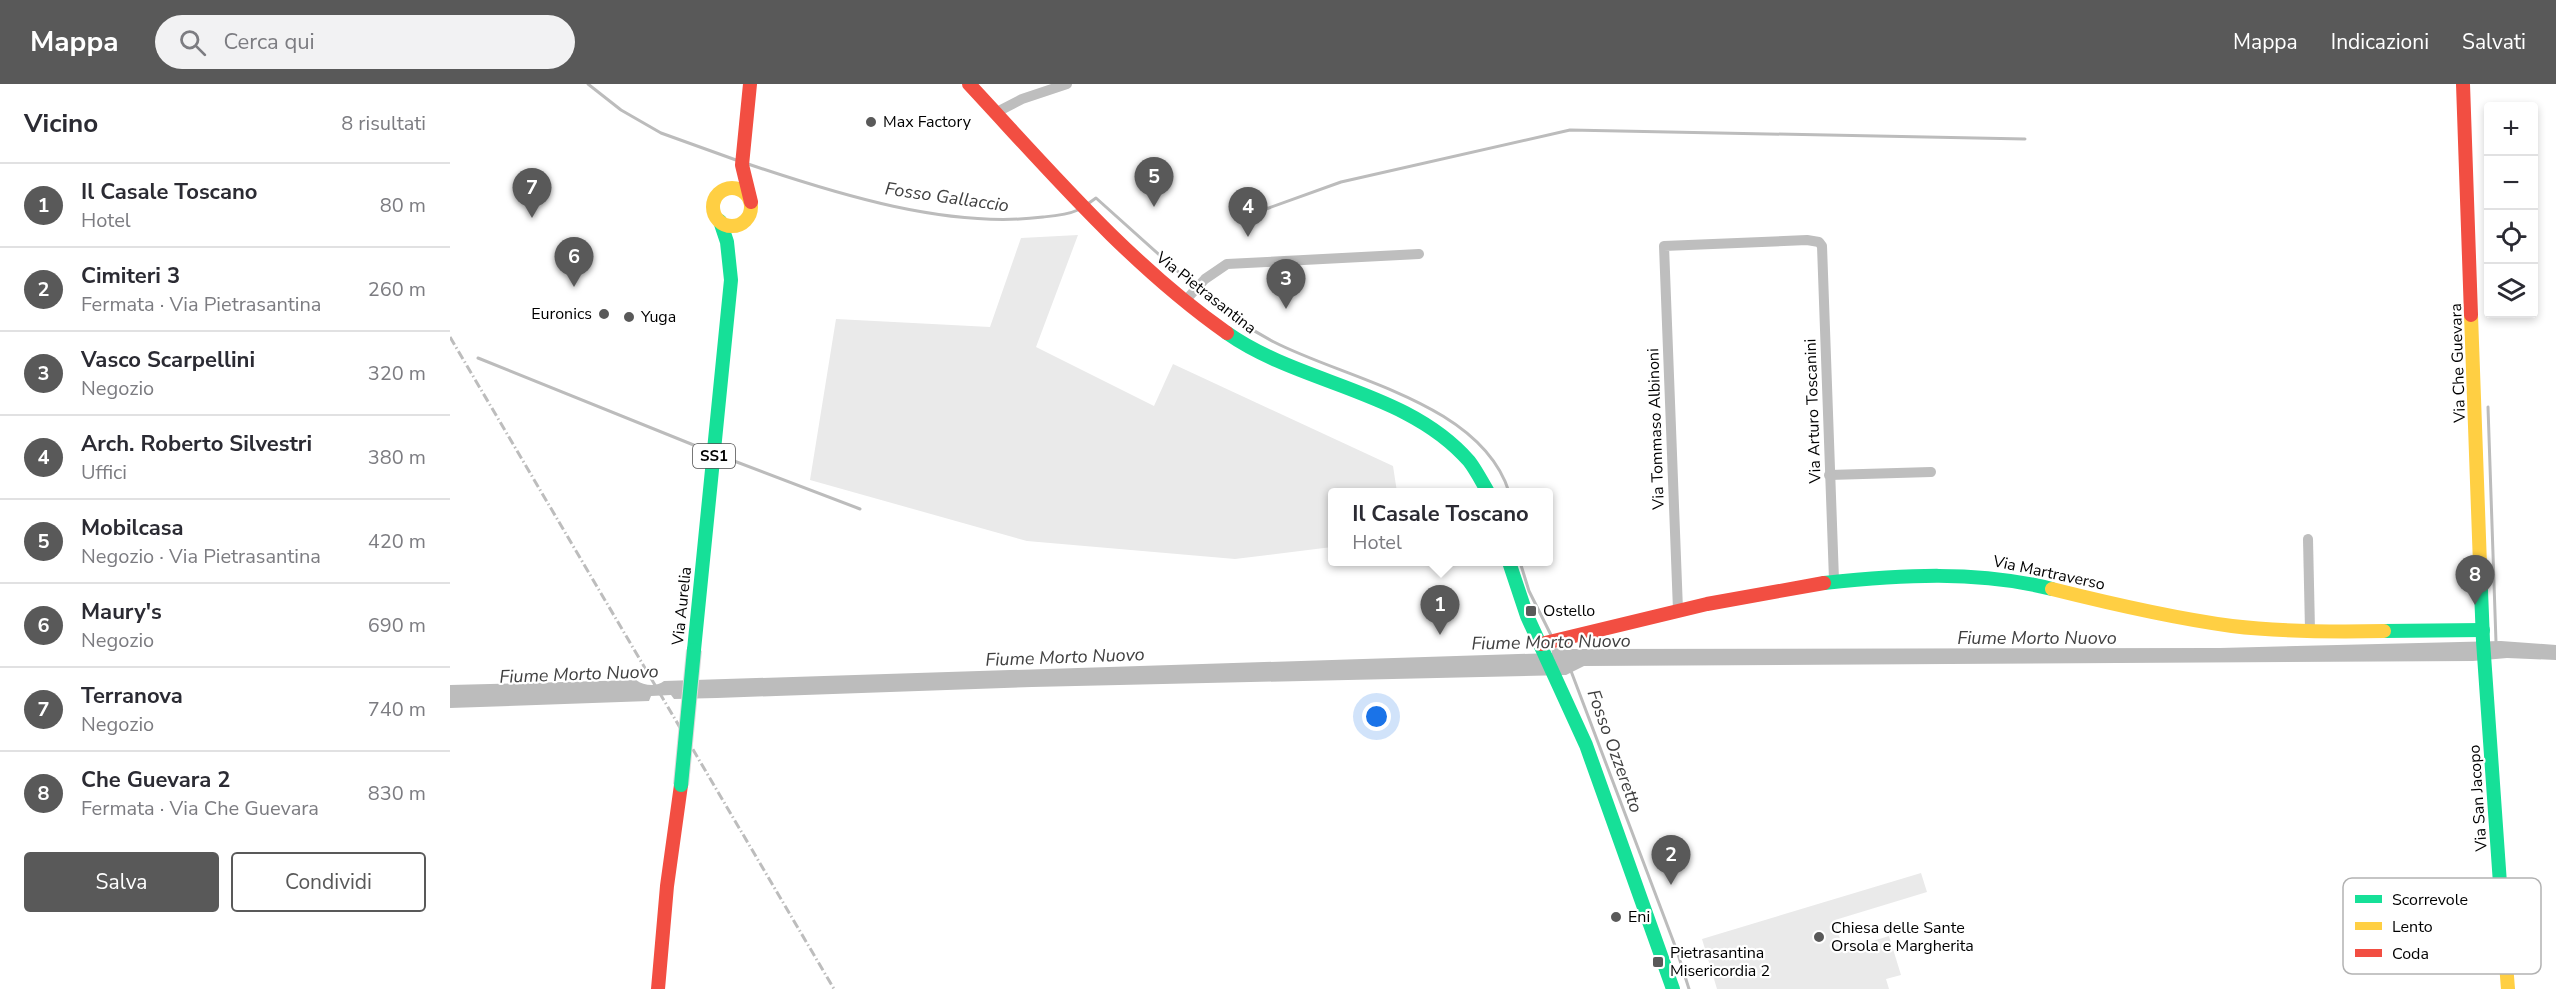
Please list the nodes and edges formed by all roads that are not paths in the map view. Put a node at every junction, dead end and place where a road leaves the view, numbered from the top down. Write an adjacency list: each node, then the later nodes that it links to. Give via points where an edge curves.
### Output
1 (750, 84): 7 (street, SS1)
2 (969, 84): 6 (street, Via Pietrasantina)
3 (1067, 84): 5 (street)
4 (2463, 84): 24 (street, Via Che Guevara)
5 (1051, 87): 6 (street)
6 (997, 112): 15 (street, Via Pietrasantina, via 1091,214)
7 (742, 165): 8 (street, SS1); 9 (street, SS1)
8 (724, 190): 9 (street, via 741,190); 11 (street, SS1, via 713,205)
9 (751, 202): 10 (street, SS1)
10 (746, 220): 11 (street, via 733,226); 14 (street, Via Aurelia / SS1)
11 (720, 221): 14 (street, Via Aurelia / SS1)
12 (1819, 242): 17 (street, Via Arturo Toscanini, via 1823,250); 22 (street, Via Tommaso Albinoni, via 1664,246)
13 (1419, 254): 15 (street, via 1227,264 1203,281)
14 (731, 262): 28 (street, Via Aurelia / SS1, bridge)
15 (1185, 301): 18 (street, Via Pietrasantina, via 1226,333 1265,356 1390,407 1433,429 1469,461)
16 (1931, 472): 17 (street)
17 (1829, 475): 21 (street, Via Arturo Toscanini)
18 (1486, 488)
19 (2308, 538): 23 (street)
20 (1511, 566): 25 (street, via 1527,616)
21 (1834, 580): 22 (street, Via Martraverso); 23 (street, Via Martraverso, via 1931,575 1992,577 2199,621)
22 (1678, 610): 25 (street, Via Martraverso)
23 (2310, 630): 24 (street, Via Martraverso)
24 (2483, 636): 26 (street, Via San Jacopo)
25 (1548, 644): 29 (street, via 1555,675 1586,745)
26 (2500, 878)
27 (2507, 974): 30 (street, Via San Jacopo)
28 (658, 989)
29 (1673, 989)
30 (2508, 989)

